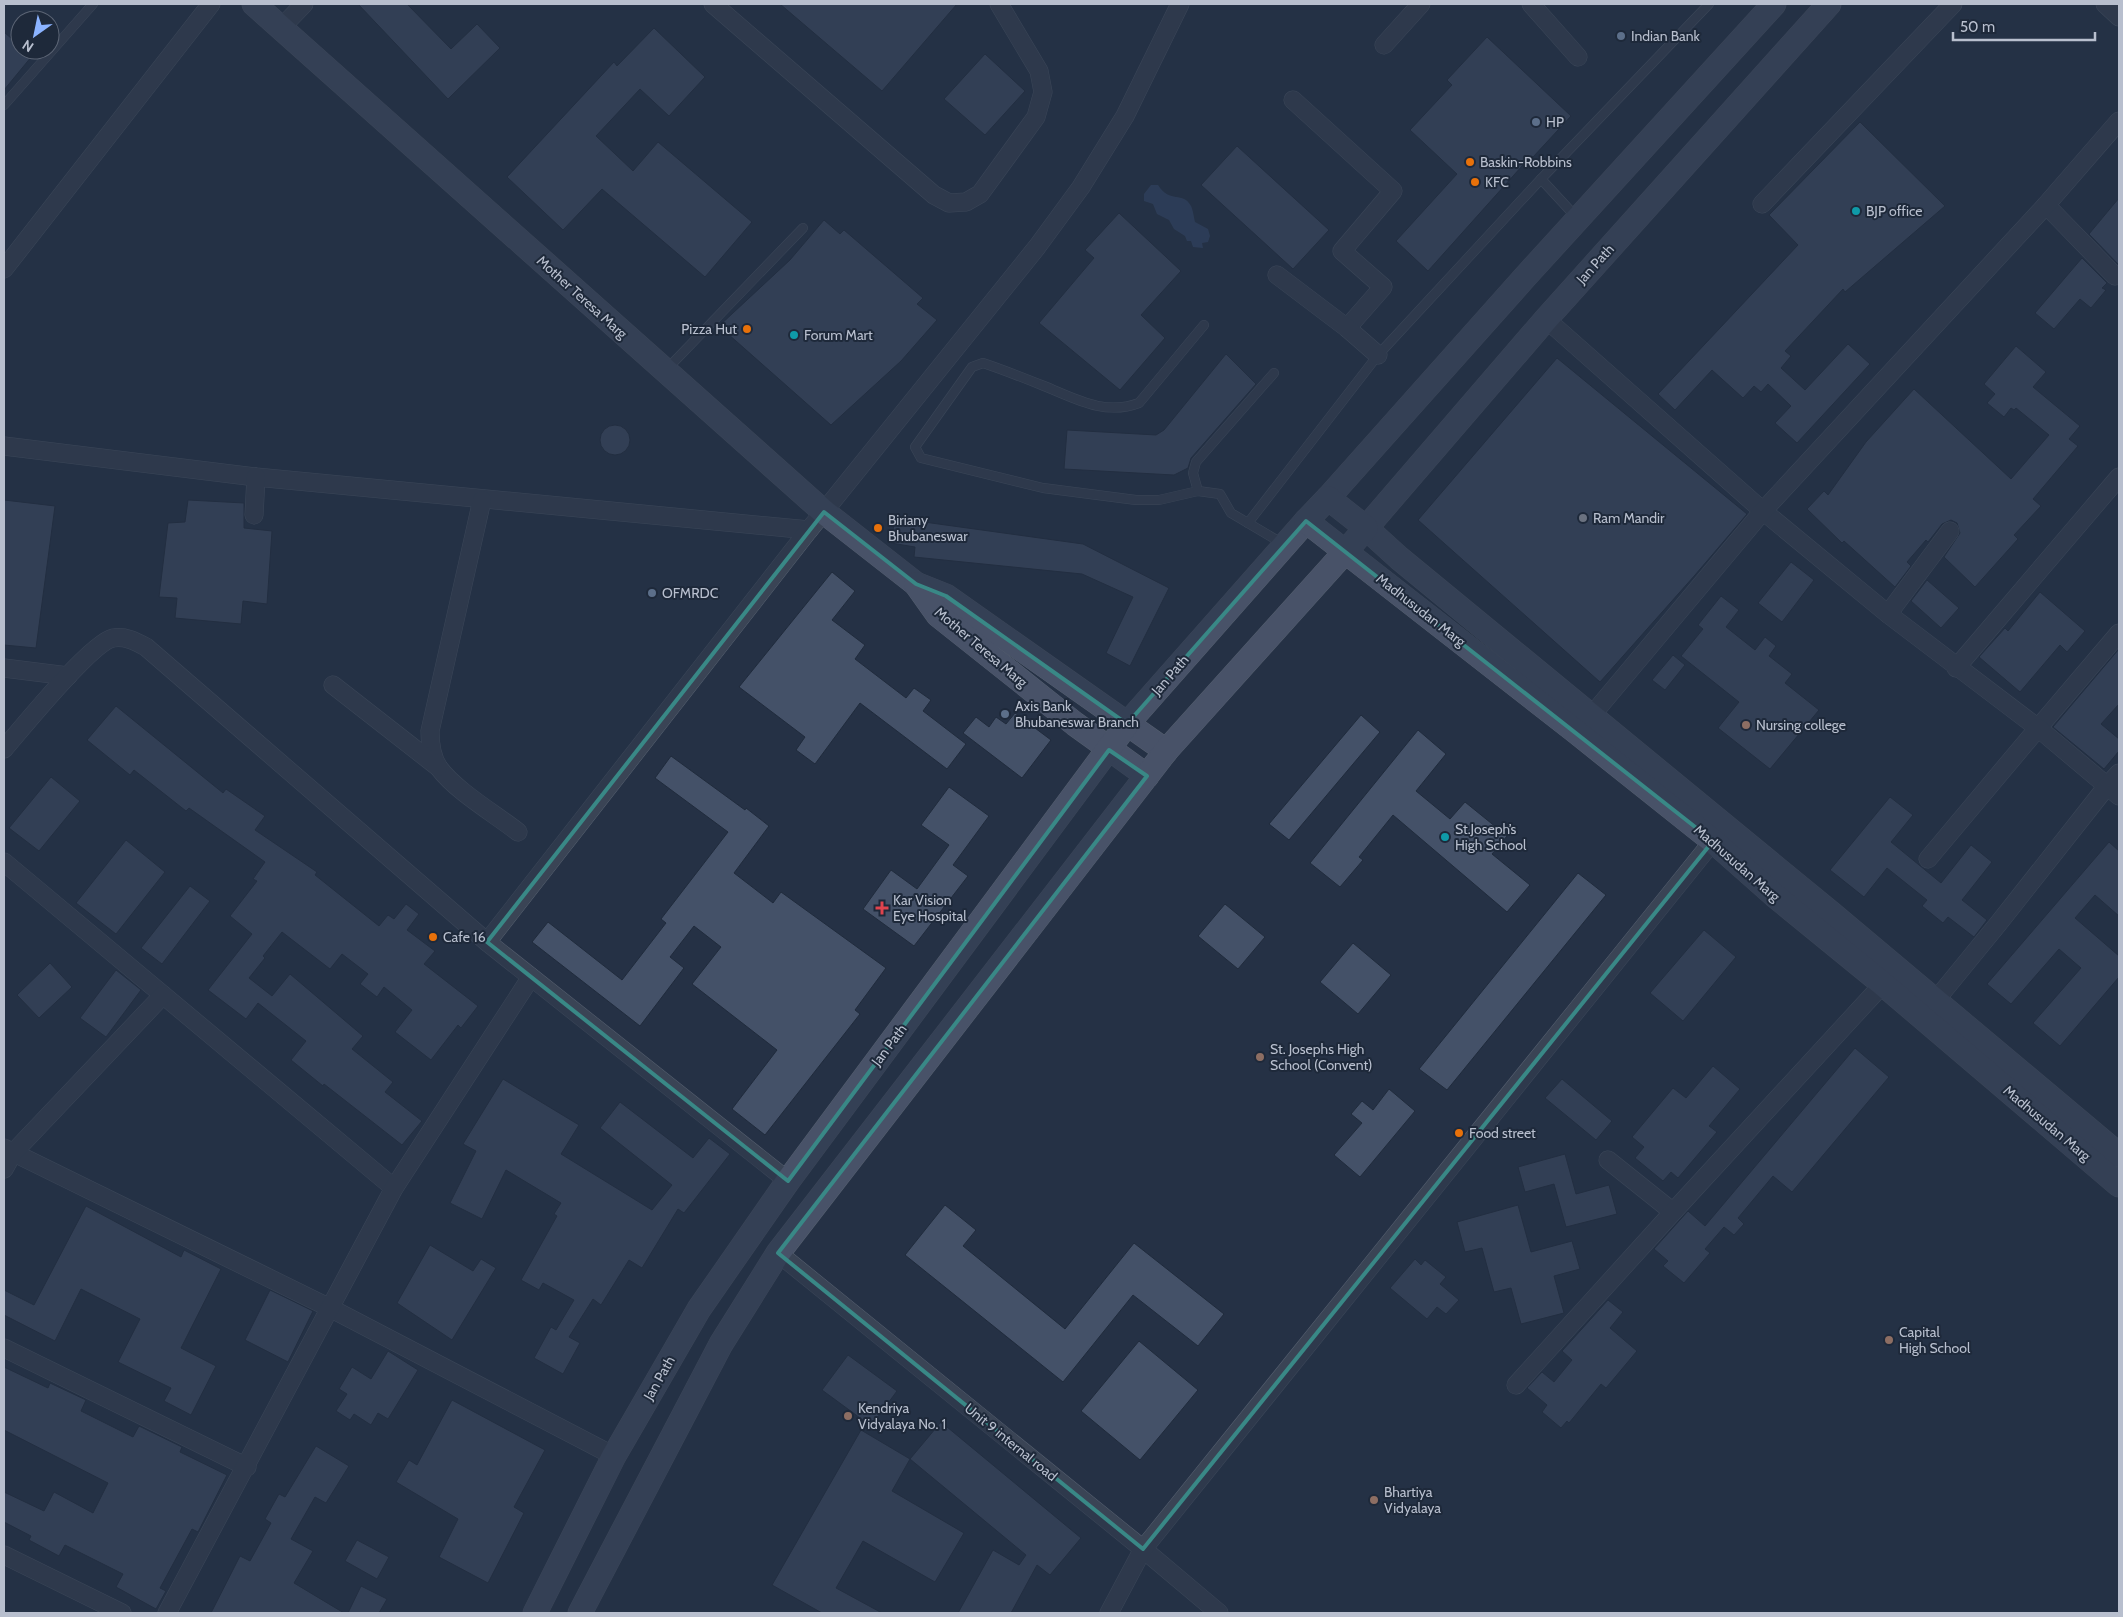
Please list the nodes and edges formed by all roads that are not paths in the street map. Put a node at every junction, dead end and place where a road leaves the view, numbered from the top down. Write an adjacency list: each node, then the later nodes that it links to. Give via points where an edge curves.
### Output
1 (93, 4): 20 (lane)
2 (211, 4): 27 (street)
3 (254, 4): 16 (main road, Mother Teresa Marg)
4 (304, 4): 16 (street)
5 (714, 4): 6 (street, via 934,195 949,203 966,202 980,194 1036,117 1043,92 1039,71)
6 (999, 4)
7 (1178, 4): 43 (street, via 1125,116 1081,187 1037,247)
8 (1421, 4): 17 (street)
9 (1532, 4): 18 (street)
10 (1709, 4): 22 (lane)
11 (1774, 4): 25 (main road)
12 (1829, 4): 30 (main road, Jan Path)
13 (1954, 4): 23 (street)
14 (2106, 4): 15 (street)
15 (2119, 18)
16 (281, 28): 34 (main road, Mother Teresa Marg)
17 (1384, 44)
18 (1578, 57)
19 (1293, 100): 32 (street, via 1393,191 1342,251 1383,287)
20 (4, 105)
21 (2119, 121): 24 (street)
22 (1541, 178): 25 (lane); 33 (lane)
23 (1762, 204)
24 (2046, 205): 29 (street); 42 (street)
25 (1578, 218): 40 (main road)
26 (803, 228): 34 (lane)
27 (4, 269)
28 (1277, 275): 32 (street)
29 (2115, 276)
30 (1546, 319): 42 (street); 47 (main road, Jan Path)
31 (1204, 326): 39 (lane, via 1139,403 1126,408 1113,409 1080,402 983,362 972,367 915,447 920,458 1043,488 1136,500 1159,500)
32 (1347, 328): 33 (street)
33 (1378, 355): 46 (lane)
34 (665, 371): 43 (main road, Mother Teresa Marg)
35 (1274, 373): 39 (lane, via 1196,462 1193,473)
36 (4, 446): 37 (street)
37 (256, 476): 41 (street); 44 (street)
38 (2119, 477): 56 (street)
39 (1198, 491): 46 (lane, via 1220,494 1231,513)
40 (1328, 498): 45 (main road, Jan Path); 47 (main road, Madhusudan Marg)
41 (482, 500): 48 (street); 65 (street, via 430,731 430,744)
42 (1763, 511): 53 (street); 59 (street)
43 (824, 512): 48 (street); 52 (main road, Mother Teresa Marg)
44 (254, 515)
45 (1306, 521): 50 (main road, Jan Path); 51 (main road, Madhusudan Marg)
46 (1248, 523): 50 (lane)
47 (1366, 528): 51 (main road, Jan Path); 59 (main road, Madhusudan Marg)
48 (809, 530): 73 (street)
49 (1950, 531): 53 (street)
50 (1285, 545): 60 (main road, Jan Path)
51 (1345, 552): 64 (main road); 70 (main road, Madhusudan Marg)
52 (916, 584): 60 (main road, Mother Teresa Marg, via 946,596); 63 (main road, Mother Teresa Marg, via 938,615)
53 (1888, 614): 56 (street)
54 (2119, 633): 61 (street)
55 (4, 668): 57 (street)
56 (1956, 668): 61 (street)
57 (68, 676): 62 (street); 73 (street, via 102,643 113,638 129,638 146,646)
58 (333, 685): 65 (street)
59 (1592, 715): 77 (main road, Madhusudan Marg)
60 (1127, 724): 63 (main road, Jan Path); 64 (main road, Mother Teresa Marg)
61 (2038, 728): 68 (street); 71 (street)
62 (4, 749)
63 (1109, 750): 67 (main road, Mother Teresa Marg); 82 (main road, Jan Path)
64 (1166, 751): 67 (main road)
65 (438, 767): 69 (street, via 452,782)
66 (2119, 773): 68 (street)
67 (1147, 776): 85 (main road)
68 (2113, 791): 77 (street)
69 (518, 832)
70 (1713, 841): 75 (main road, Madhusudan Marg); 91 (street)
71 (1928, 859)
72 (4, 862): 76 (street)
73 (488, 942): 74 (street)
74 (530, 977): 82 (street); 83 (street)
75 (1883, 984): 80 (main road, Madhusudan Marg); 84 (street)
76 (163, 995): 78 (street); 83 (street)
77 (1935, 1001): 80 (main road, Madhusudan Marg)
78 (8, 1151): 81 (street); 86 (street)
79 (1608, 1160): 84 (street)
80 (2114, 1163)
81 (4, 1169)
82 (788, 1181): 89 (main road, Jan Path, via 698,1309)
83 (394, 1188): 86 (street)
84 (1673, 1212): 88 (street)
85 (778, 1253): 91 (street, Unit 9 internal road); 96 (main road, via 721,1344)
86 (330, 1308): 89 (street); 90 (street)
87 (4, 1348): 90 (street)
88 (1516, 1385)
89 (614, 1456): 95 (main road, Jan Path)
90 (247, 1467): 94 (street)
91 (1143, 1549): 97 (street); 98 (street, Unit 9 internal road)
92 (4, 1555): 93 (street)
93 (122, 1613)
94 (168, 1613)
95 (535, 1613)
96 (580, 1613)
97 (1109, 1613)
98 (1219, 1613)

